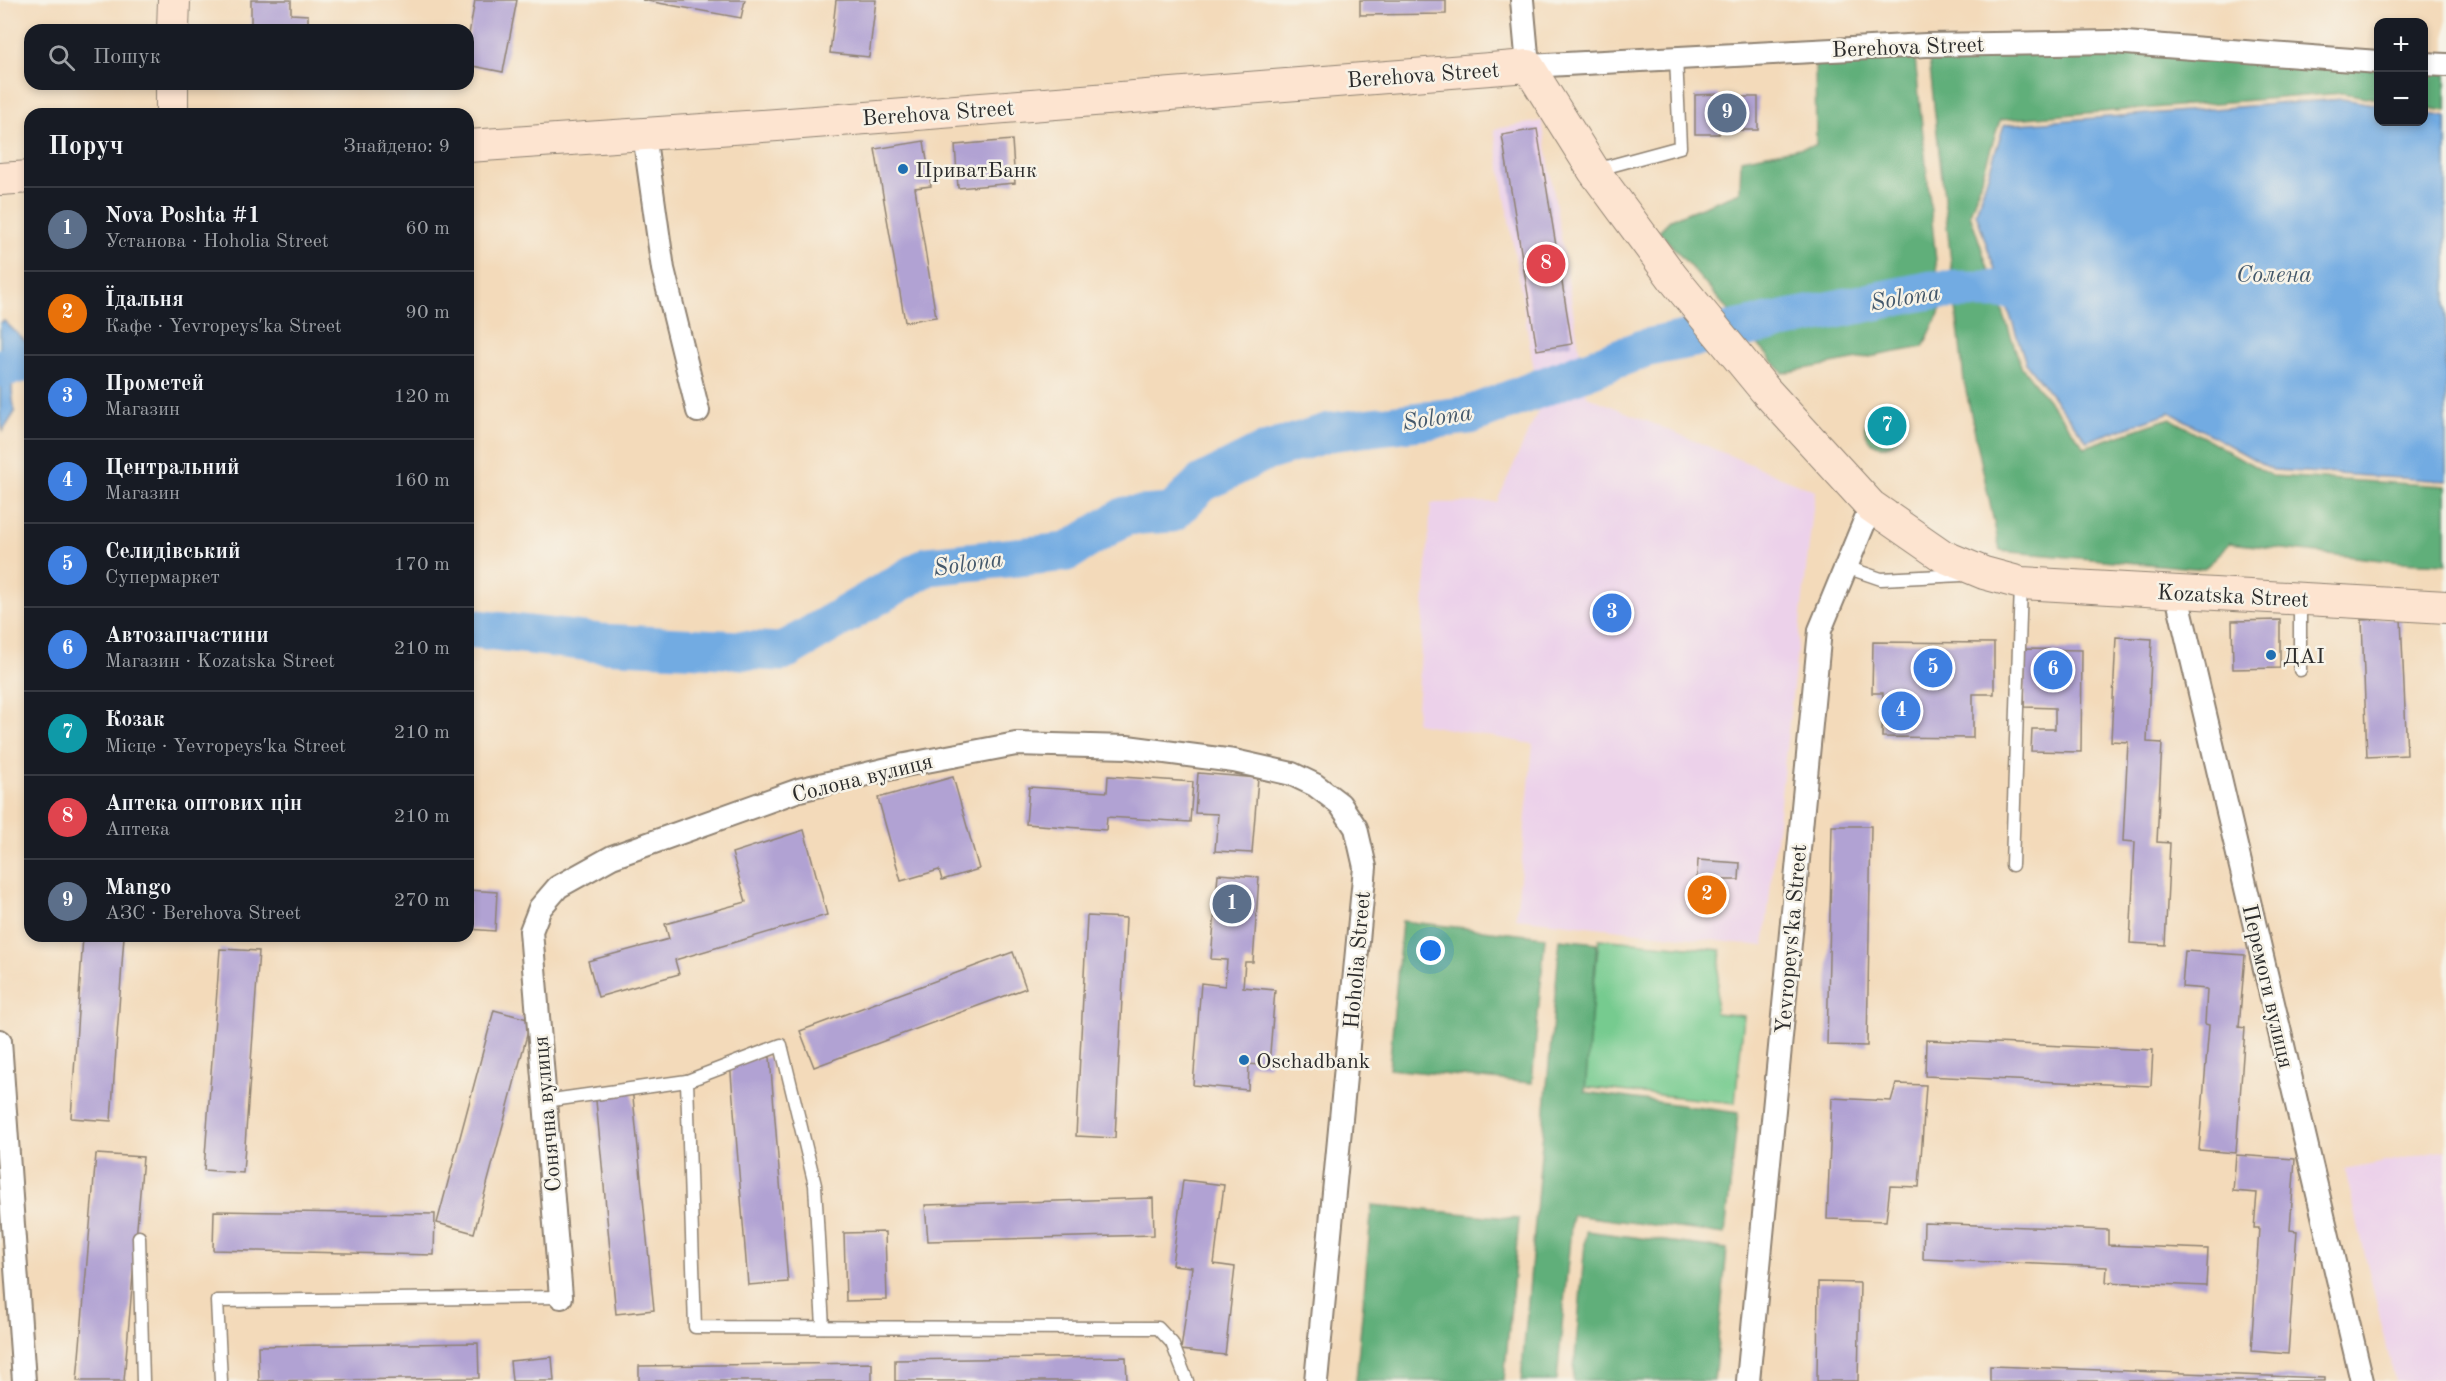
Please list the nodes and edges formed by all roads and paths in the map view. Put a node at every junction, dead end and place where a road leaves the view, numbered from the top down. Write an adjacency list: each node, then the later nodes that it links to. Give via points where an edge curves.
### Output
1 (174, 0): 3 (main road)
2 (1522, 0): 8 (street)
3 (173, 24)
4 (1676, 57): 5 (street, Berehova Street, via 1926,45 2112,42); 8 (street, Berehova Street); 13 (lane, via 1680,147)
5 (2374, 62)
6 (2428, 64): 7 (street)
7 (2446, 65)
8 (1528, 66): 11 (main road, Berehova Street); 13 (main road, Kozatska Street)
9 (172, 90): 10 (main road)
10 (172, 108)
11 (644, 134): 12 (main road, Berehova Street); 16 (street, via 663,268)
12 (474, 146)
13 (1594, 171): 17 (main road, Kozatska Street, via 1673,278 1765,390)
14 (24, 177): 15 (main road)
15 (0, 179)
16 (698, 411)
17 (1871, 506): 18 (street, Yevropeysʹka Street); 19 (main road, Kozatska Street, via 1943,556)
18 (1846, 567): 19 (lane, via 1881,579); 39 (street, Yevropeysʹka Street, via 1820,630)
19 (1984, 573): 20 (main road, Kozatska Street)
20 (2021, 583): 21 (main road, Kozatska Street); 26 (lane)
21 (2176, 591): 22 (main road, Kozatska Street); 40 (street, Перемоги вулиця)
22 (2300, 598): 23 (main road, Kozatska Street); 24 (lane)
23 (2446, 607)
24 (2300, 670)
25 (1234, 761): 27 (street, Солона вулиця, via 1127,747 1016,744 799,790 612,857 558,887 540,908); 38 (street, Hoholia Street, via 1292,774 1340,804 1356,828 1365,867)
26 (2012, 865)
27 (531, 932): 30 (street, Сонячна вулиця)
28 (0, 1041): 34 (street)
29 (687, 1081): 30 (lane); 33 (lane, via 695,1327); 33 (lane, via 781,1046 815,1185)
30 (545, 1101): 32 (street, Сонячна вулиця)
31 (139, 1237): 35 (lane)
32 (561, 1297): 36 (lane, via 217,1301)
33 (824, 1327): 37 (lane, via 1158,1328 1172,1343)
34 (24, 1381)
35 (143, 1381)
36 (221, 1381)
37 (1187, 1381)
38 (1316, 1381)
39 (1748, 1381)
40 (2362, 1381)

